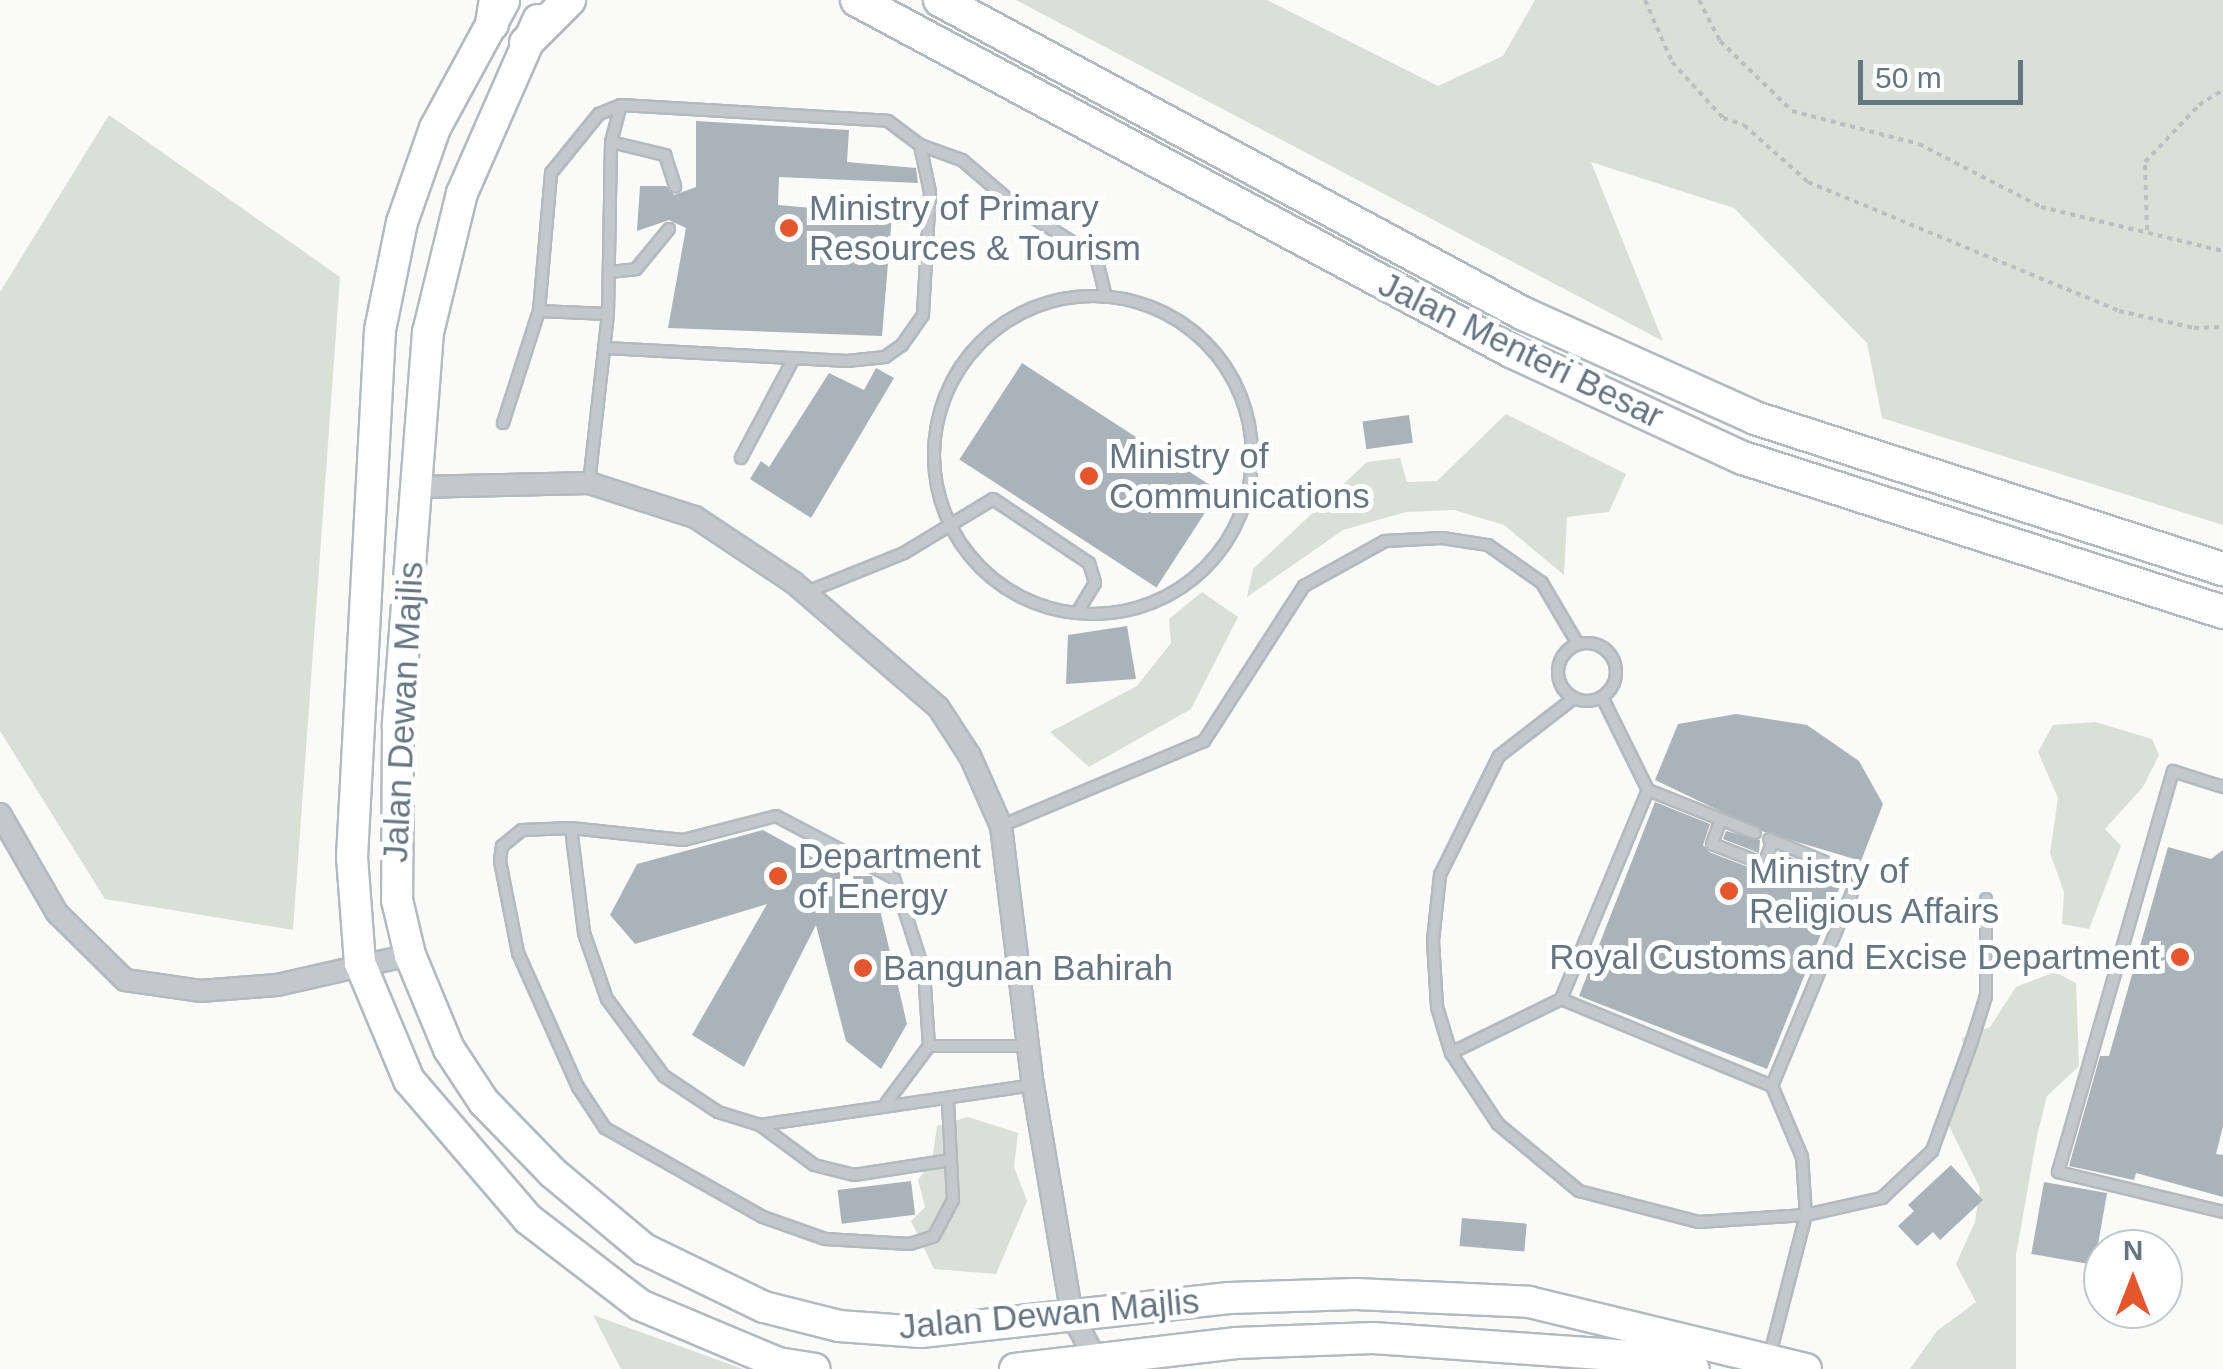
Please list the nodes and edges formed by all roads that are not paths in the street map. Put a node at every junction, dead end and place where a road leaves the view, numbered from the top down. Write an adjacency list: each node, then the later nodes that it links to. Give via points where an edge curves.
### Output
1 (548, 0): 6 (street, Jalan Dewan Majlis)
2 (569, 0): 6 (main road)
3 (857, 0): 25 (main road, Jalan Menteri Besar, via 1511,352 1743,458)
4 (940, 0): 23 (main road, Jalan Menteri Besar, via 1524,314 1754,418)
5 (498, 8): 37 (street, Jalan Dewan Majlis, via 436,128 402,222 380,330)
6 (526, 43): 21 (street, Jalan Dewan Majlis, via 486,126 446,247 428,332)
7 (621, 105): 8 (lane); 9 (lane, via 888,121); 14 (lane, via 600,114 551,173)
8 (610, 142): 10 (lane, via 665,155); 12 (lane)
9 (920, 145): 13 (lane, via 962,160 1018,208 1096,257); 17 (lane, via 930,192 917,331 885,356)
10 (675, 186)
11 (669, 229): 12 (lane, via 636,269)
12 (609, 272): 15 (lane)
13 (1106, 298): 22 (lane, via 1032,308 994,330 964,360 942,399 933,442 935,485); 26 (lane, via 1160,310 1197,334 1226,366 1248,419 1250,491 1234,532 1208,567 1174,594 1133,610)
14 (540, 311): 15 (lane); 18 (lane)
15 (608, 314): 16 (lane)
16 (606, 348): 17 (lane); 20 (lane)
17 (794, 358): 19 (lane)
18 (502, 423)
19 (740, 458)
20 (590, 482): 21 (street); 24 (street, via 695,518)
21 (417, 486): 39 (street, Jalan Dewan Majlis, via 397,745)
22 (949, 526): 24 (lane, via 904,553); 26 (lane, via 973,562 1006,590); 26 (lane, via 993,500 1089,563 1095,583)
23 (2223, 569)
24 (806, 593): 34 (street, via 938,707 970,756)
25 (2223, 612)
26 (1077, 613)
27 (1578, 644): 28 (lane, via 1558,670); 29 (lane, via 1600,645 1614,660 1616,681); 34 (lane, via 1542,583 1488,545 1384,540 1304,586 1204,741)
28 (1574, 698): 29 (lane); 45 (lane, via 1499,756 1440,874 1433,947 1437,1007)
29 (1602, 698): 31 (lane)
30 (2223, 787): 52 (lane, via 2173,771 2058,1172)
31 (1648, 790): 33 (lane); 42 (lane)
32 (0, 814): 41 (street, via 57,913 124,980 200,991 318,978)
33 (1722, 820): 36 (lane); 47 (lane, via 1712,844 1764,864 1771,840 1859,876)
34 (1001, 826): 44 (street)
35 (571, 828): 43 (lane, via 683,840 776,816 894,878 924,971); 50 (lane, via 584,933 607,999 631,1038 664,1076 718,1112); 51 (lane, via 522,830 502,846 500,860 518,953 578,1087 605,1128 763,1217 825,1238 910,1244 934,1236 953,1200)
36 (1754, 834)
37 (353, 899): 39 (street); 41 (street, Jalan Dewan Majlis)
38 (1986, 899): 53 (lane, via 1986,996 1932,1151 1882,1198)
39 (397, 900): 40 (street, Jalan Dewan Majlis)
40 (410, 954): 41 (street); 54 (street, Jalan Dewan Majlis, via 449,1050 484,1102 553,1173 644,1249 764,1307 838,1326 922,1332)
41 (360, 963): 57 (street, Jalan Dewan Majlis, via 409,1080 528,1219 640,1305 778,1364)
42 (1561, 1000): 45 (lane); 47 (lane)
43 (929, 1046): 44 (lane); 48 (lane)
44 (1028, 1046): 46 (street)
45 (1451, 1053): 53 (lane, via 1498,1124 1579,1191 1699,1222)
46 (1033, 1085): 49 (lane); 54 (street)
47 (1772, 1086): 53 (lane, via 1802,1157)
48 (887, 1102): 49 (lane); 50 (lane)
49 (948, 1102): 51 (lane)
50 (760, 1126): 51 (lane, via 814,1166 854,1175)
51 (950, 1160)
52 (2223, 1212)
53 (1806, 1216): 56 (lane)
54 (1072, 1315): 55 (street); 56 (street, Jalan Dewan Majlis, via 1320,1295 1530,1302)
55 (1096, 1363): 58 (street, Jalan Dewan Majlis); 59 (street, Jalan Dewan Majlis, via 1236,1342 1373,1338 1633,1356)
56 (1767, 1364): 60 (street, Jalan Dewan Majlis)
57 (815, 1369)
58 (1015, 1369)
59 (1694, 1369)
60 (1806, 1369)

